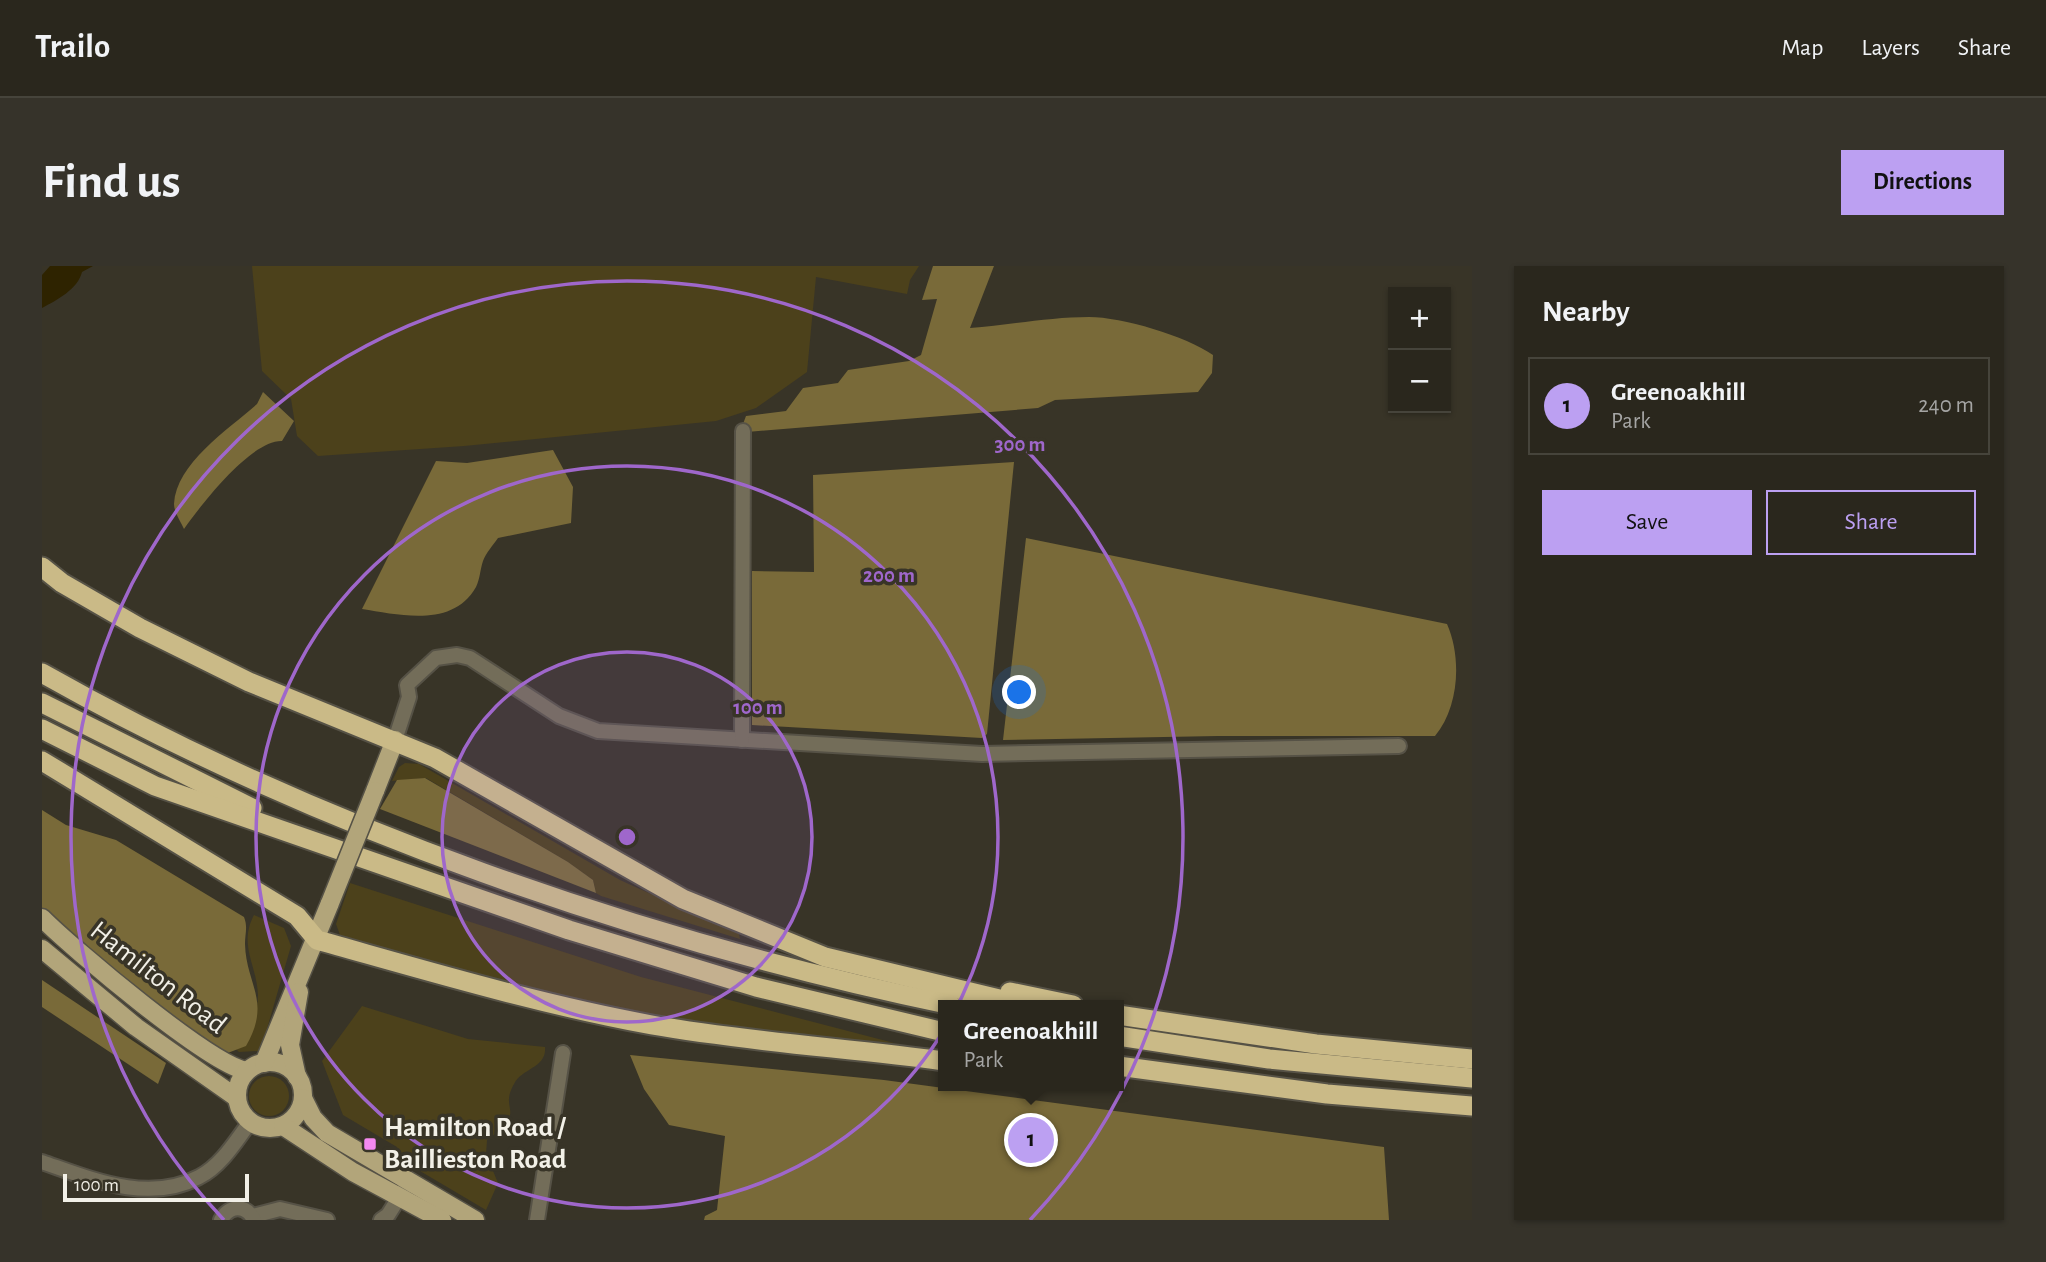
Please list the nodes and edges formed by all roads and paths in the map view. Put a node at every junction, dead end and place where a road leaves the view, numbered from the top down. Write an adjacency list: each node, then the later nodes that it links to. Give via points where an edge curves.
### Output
1 (743, 431): 7 (street)
2 (42, 567): 6 (highway, via 140,628 213,664)
3 (42, 673): 18 (highway, via 236,771 494,875 743,954)
4 (42, 704): 10 (highway, via 230,798)
5 (42, 729): 10 (highway, via 155,786)
6 (395, 740): 7 (street, via 409,697 407,685 428,662 457,655 484,666 559,716 598,731); 12 (highway, via 435,758 683,899); 13 (main road, bridge)
7 (743, 740): 8 (street, via 982,754)
8 (1399, 746)
9 (42, 761): 13 (highway, via 297,916)
10 (504, 908): 21 (highway, via 756,987)
11 (42, 918): 29 (main road, Hamilton Road, via 203,1048 233,1068)
12 (761, 932): 16 (highway, via 825,957); 17 (highway)
13 (317, 940): 15 (main road); 26 (highway, via 503,992 652,1025)
14 (42, 949): 33 (main road, Hamilton Road, via 136,1027)
15 (299, 981): 27 (main road); 30 (main road, via 290,1045)
16 (1003, 1000)
17 (1049, 1000)
18 (938, 1002)
19 (1124, 1015): 25 (highway, via 1316,1044)
20 (1124, 1027): 24 (highway)
21 (938, 1031)
22 (1124, 1036): 24 (highway)
23 (564, 1053): 47 (street)
24 (1269, 1059): 31 (highway)
25 (1472, 1059)
26 (938, 1060)
27 (264, 1063): 29 (main road); 30 (main road, via 281,1064)
28 (1124, 1067): 35 (highway)
29 (247, 1071): 33 (main road)
30 (298, 1077): 34 (main road)
31 (1472, 1078)
32 (1124, 1080): 35 (highway)
33 (237, 1098): 37 (main road)
34 (303, 1098): 38 (main road, via 296,1116); 40 (main road, via 327,1133)
35 (1428, 1104): 36 (highway)
36 (1472, 1106)
37 (250, 1122): 38 (main road, via 271,1129); 39 (street, via 225,1156 199,1177 177,1184 113,1186)
38 (283, 1126): 40 (main road, via 353,1172)
39 (42, 1162)
40 (404, 1190): 44 (street); 45 (main road); 46 (main road)
41 (254, 1218): 42 (street, via 238,1207); 43 (street, via 290,1209)
42 (221, 1220)
43 (327, 1220)
44 (381, 1220)
45 (442, 1220)
46 (475, 1220)
47 (537, 1220)

